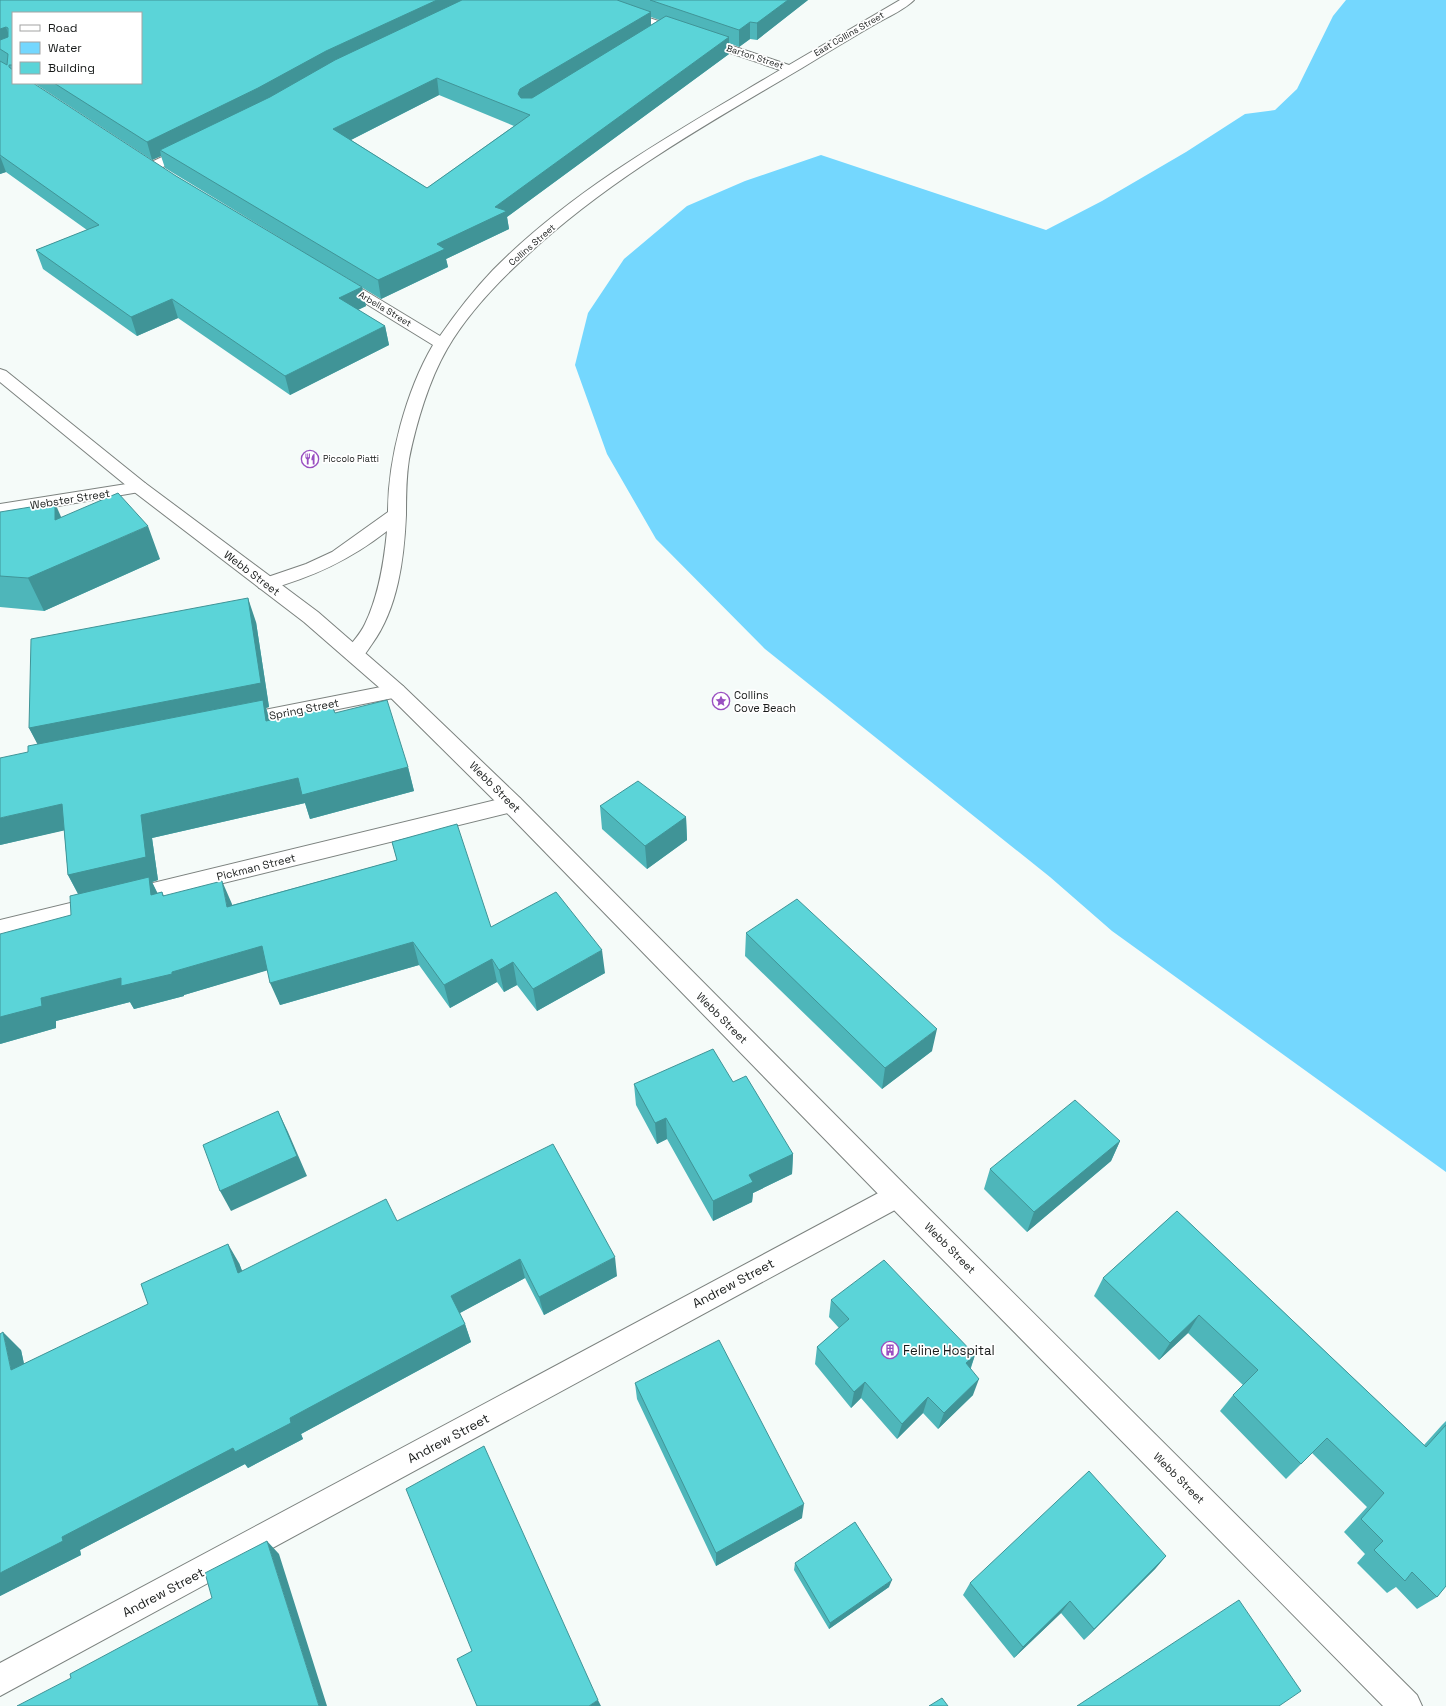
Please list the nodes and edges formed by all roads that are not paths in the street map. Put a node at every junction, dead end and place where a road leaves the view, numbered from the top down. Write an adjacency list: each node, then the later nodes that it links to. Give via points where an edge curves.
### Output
1 (584, 0): 3 (street, Barton Street)
2 (908, 0): 5 (street, East Collins Street)
3 (665, 27): 4 (street); 5 (street, Barton Street)
4 (652, 35)
5 (790, 69): 9 (street, Collins Street, via 676,139 566,216 499,274 470,305)
6 (199, 144): 7 (street, via 158,171)
7 (139, 158)
8 (328, 275): 9 (street, Arbella Street)
9 (442, 344): 13 (street, Collins Street, via 424,383 408,430 397,483)
10 (0, 374): 11 (street, Webb Street)
11 (139, 487): 12 (street, Webster Street); 14 (street, Webb Street)
12 (0, 510)
13 (397, 514): 14 (street, via 368,538 338,557); 15 (street, Collins Street, via 388,592 376,621)
14 (266, 584): 15 (street, Webb Street)
15 (354, 654): 16 (street, Webb Street)
16 (396, 691): 17 (street, Spring Street); 18 (street, Webb Street)
17 (217, 726)
18 (512, 804): 19 (street, Pickman Street); 20 (street, Webb Street)
19 (0, 929)
20 (897, 1195): 21 (street, Andrew Street); 22 (street, Webb Street)
21 (0, 1680)
22 (1406, 1706)

